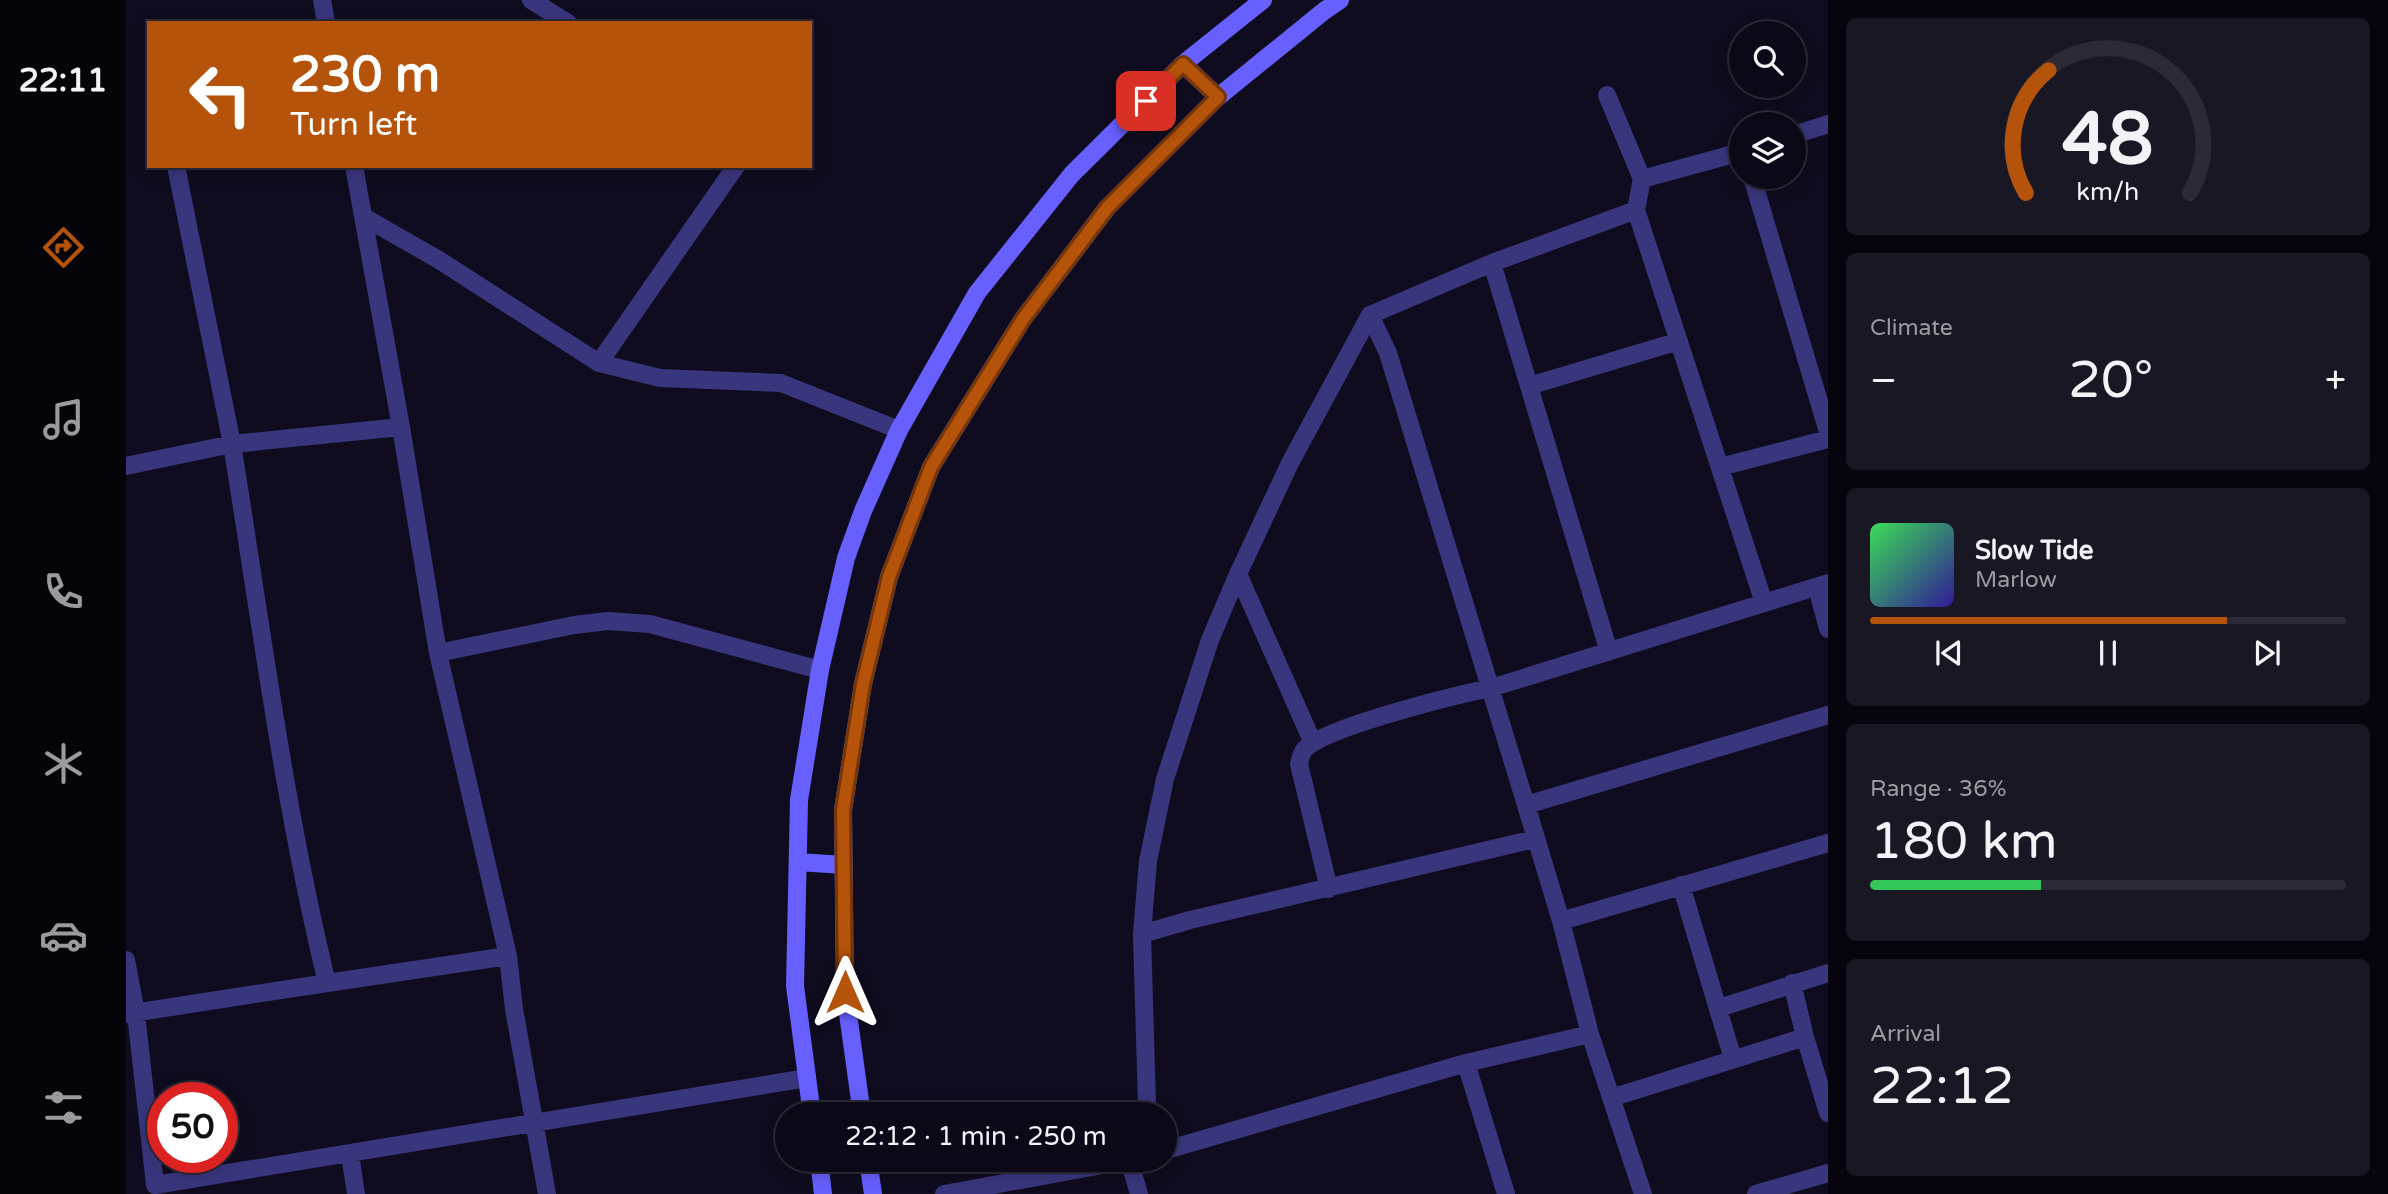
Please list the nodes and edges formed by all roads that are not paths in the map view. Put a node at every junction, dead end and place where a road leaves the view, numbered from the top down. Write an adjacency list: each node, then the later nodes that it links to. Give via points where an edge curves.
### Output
1 (322, 0): 5 (street)
2 (531, 0): 6 (street)
3 (1263, 0): 7 (main road)
4 (1340, 0): 9 (main road)
5 (326, 21)
6 (565, 21)
7 (1183, 64): 9 (main road); 26 (main road, via 1072,174 977,293)
8 (1606, 95): 16 (street)
9 (1218, 97): 46 (main road, via 1107,208 1023,319 931,467 889,577 863,684 843,810)
10 (1828, 124): 11 (street)
11 (1806, 131)
12 (1729, 155): 16 (street)
13 (176, 168): 29 (street)
14 (354, 168): 19 (street)
15 (735, 168): 23 (street)
16 (1642, 179): 18 (street)
17 (1756, 189): 27 (street)
18 (1636, 210): 20 (street); 22 (street)
19 (364, 217): 23 (street); 25 (street)
20 (1492, 263): 21 (street); 24 (street)
21 (1370, 315): 32 (street, via 1290,463); 39 (street, via 1388,354)
22 (1679, 341): 24 (street); 31 (street)
23 (598, 363): 26 (street, via 660,378 781,383)
24 (1529, 386): 36 (street)
25 (401, 428): 29 (street); 37 (street)
26 (899, 430): 38 (main road, via 846,558)
27 (1828, 432)
28 (1828, 439): 31 (street)
29 (232, 444): 30 (street); 54 (street, via 282,754)
30 (126, 466)
31 (1720, 467): 34 (street)
32 (1238, 574): 41 (street); 50 (street, via 1210,640 1165,779 1149,861)
33 (1823, 585): 34 (street); 35 (street)
34 (1764, 603): 36 (street)
35 (1828, 629)
36 (1609, 652): 39 (street)
37 (438, 653): 38 (street, via 608,621 650,624); 51 (street)
38 (820, 670): 45 (main road, via 799,800)
39 (1491, 688): 41 (street, via 1384,716); 42 (street)
40 (1828, 715): 42 (street)
41 (1313, 743): 48 (street, via 1303,751 1299,764)
42 (1527, 805): 43 (street)
43 (1535, 839): 48 (street); 49 (street)
44 (1828, 843): 47 (street)
45 (798, 862): 46 (main road); 62 (main road, via 795,985)
46 (844, 865): 65 (main road, via 845,992)
47 (1681, 885): 49 (street); 56 (street)
48 (1329, 889): 50 (street)
49 (1560, 921): 58 (street)
50 (1142, 934): 66 (street)
51 (508, 956): 54 (street); 68 (street)
52 (126, 960): 57 (street)
53 (1828, 973): 55 (street)
54 (327, 983): 57 (street)
55 (1792, 983): 56 (street); 59 (street)
56 (1719, 1009): 60 (street)
57 (131, 1014): 76 (street)
58 (1590, 1034): 61 (street); 63 (street)
59 (1805, 1037): 60 (street); 67 (street)
60 (1733, 1059): 63 (street)
61 (1466, 1063): 69 (street); 84 (street)
62 (807, 1078): 64 (main road); 68 (street)
63 (1611, 1098): 85 (street)
64 (810, 1102)
65 (860, 1102)
66 (1147, 1102)
67 (1828, 1113)
68 (535, 1121): 70 (street); 79 (street)
69 (1177, 1147)
70 (350, 1154): 76 (street); 78 (street)
71 (821, 1172): 80 (main road)
72 (870, 1172): 81 (main road)
73 (1064, 1172): 82 (street)
74 (1133, 1172): 83 (street)
75 (1828, 1173): 77 (street)
76 (155, 1189)
77 (1792, 1189): 86 (street)
78 (356, 1194)
79 (547, 1194)
80 (824, 1194)
81 (873, 1194)
82 (944, 1194)
83 (1139, 1194)
84 (1506, 1194)
85 (1643, 1194)
86 (1756, 1194)

